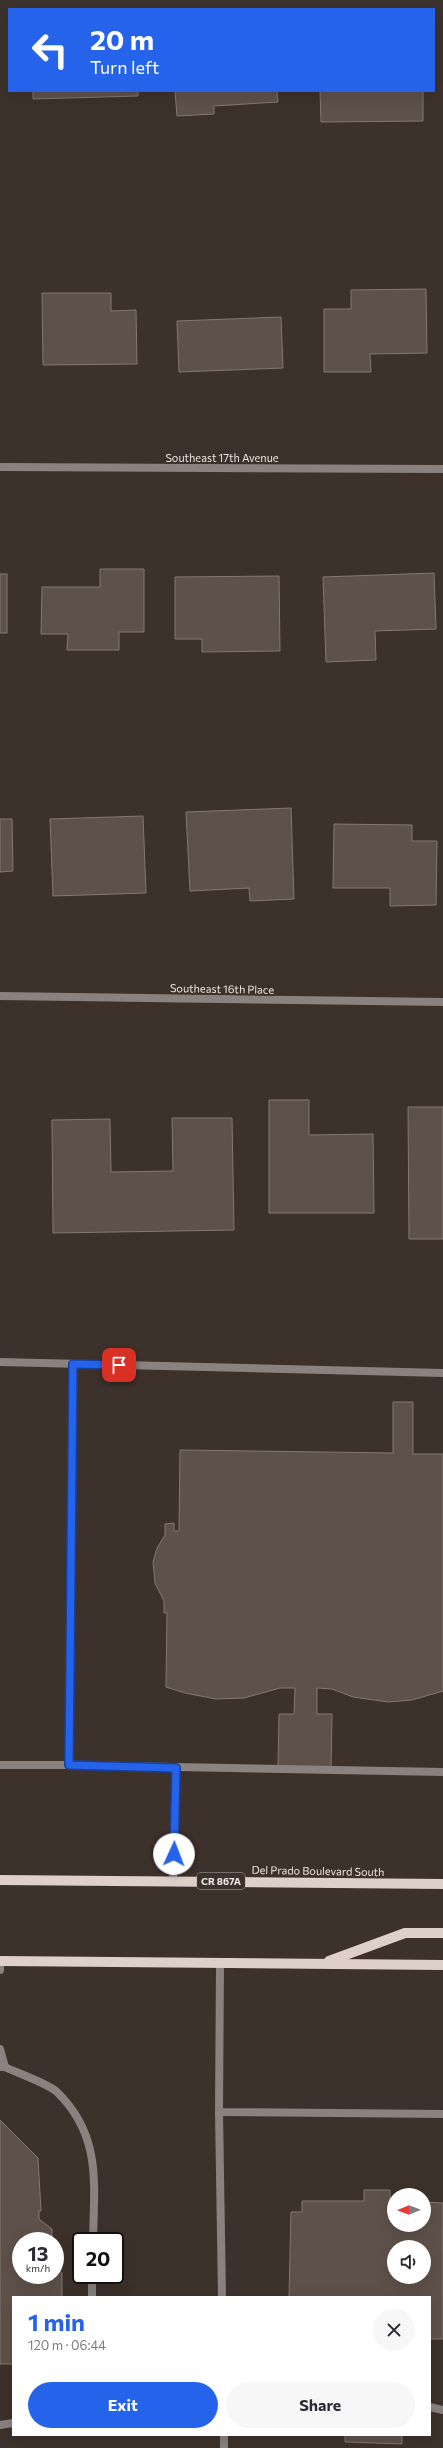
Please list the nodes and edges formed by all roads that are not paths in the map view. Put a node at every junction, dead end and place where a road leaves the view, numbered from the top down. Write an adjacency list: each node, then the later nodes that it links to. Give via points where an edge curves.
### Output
1 (0, 467): 2 (street, Southeast 17th Avenue)
2 (443, 469)
3 (0, 996): 4 (street, Southeast 16th Place)
4 (443, 1002)
5 (0, 1362): 6 (street)
6 (73, 1364): 7 (street); 9 (street)
7 (443, 1373)
8 (0, 1765): 9 (street)
9 (69, 1765): 10 (street)
10 (176, 1768): 11 (street); 13 (street)
11 (443, 1772)
12 (0, 1880): 13 (main road, Del Prado Boulevard South / CR 867A)
13 (173, 1881): 14 (main road, Del Prado Boulevard South / CR 867A)
14 (443, 1884)
15 (443, 1933): 18 (main road, via 405,1932)
16 (0, 1961): 17 (main road); 20 (street)
17 (220, 1963): 18 (main road); 23 (street)
18 (324, 1963): 19 (main road)
19 (443, 1965)
20 (0, 1970)
21 (0, 2049): 22 (street)
22 (2, 2067): 25 (street, via 56,2091 84,2127 94,2167)
23 (219, 2112): 24 (street); 28 (street)
24 (443, 2114)
25 (93, 2232)
26 (92, 2284): 27 (street)
27 (92, 2296)
28 (222, 2296)
29 (431, 2407): 30 (street)
30 (443, 2410)
31 (12, 2423): 32 (street)
32 (0, 2425)
33 (224, 2436): 34 (street)
34 (224, 2448)

